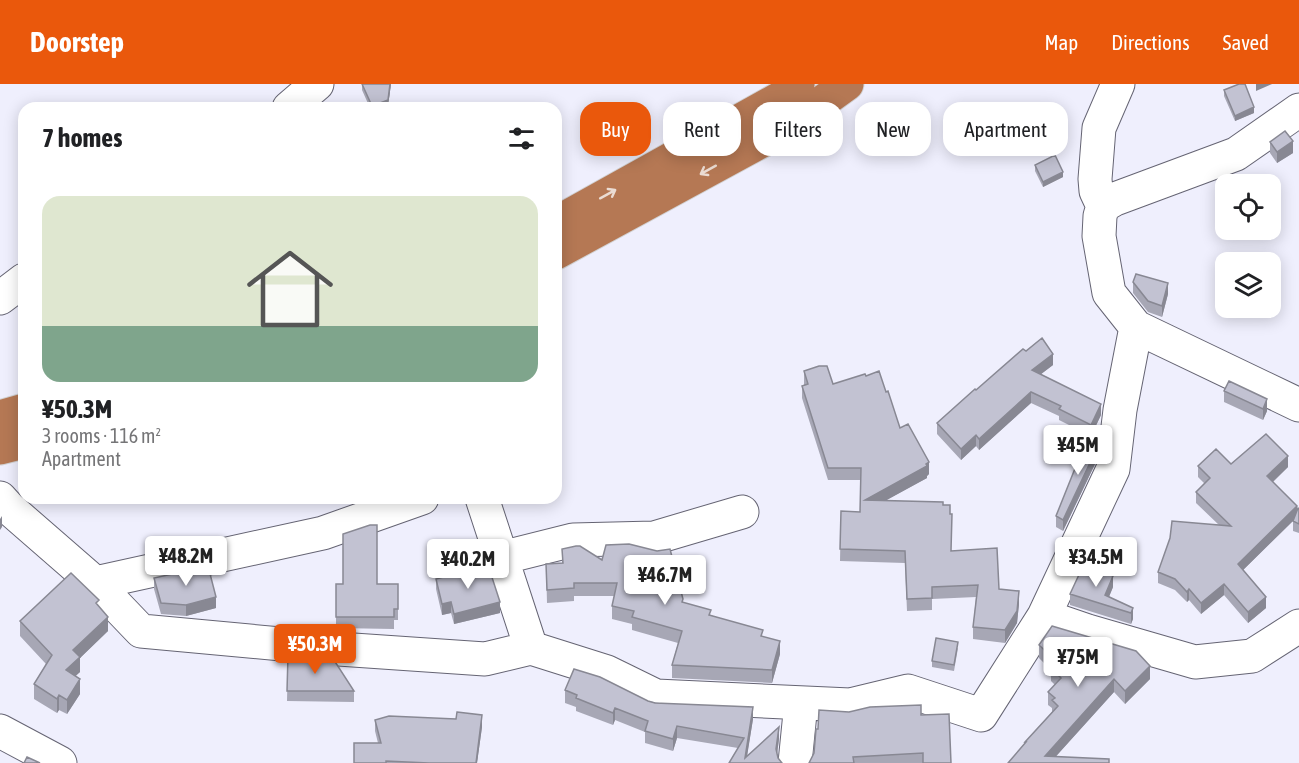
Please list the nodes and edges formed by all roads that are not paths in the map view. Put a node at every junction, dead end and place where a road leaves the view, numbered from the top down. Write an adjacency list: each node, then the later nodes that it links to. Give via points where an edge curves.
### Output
1 (317, 84): 5 (street)
2 (798, 84): 8 (highway, one-way to 2, via 780,98)
3 (847, 84): 9 (highway, one-way to 9, via 786,128)
4 (1118, 84): 7 (street, via 1099,128 1095,179)
5 (296, 102)
6 (1299, 110): 7 (street, via 1236,154)
7 (1103, 206): 12 (street, via 1099,236 1109,293)
8 (562, 220)
9 (562, 250)
10 (18, 284): 11 (street)
11 (0, 298)
12 (1136, 327): 13 (street); 24 (street, via 1113,469)
13 (1299, 405)
14 (18, 412): 15 (highway)
15 (0, 417)
16 (18, 444): 17 (highway)
17 (0, 448)
18 (0, 498): 23 (street)
19 (405, 504): 23 (street, via 323,533)
20 (484, 504): 22 (street)
21 (742, 512): 22 (street, via 654,538 573,540)
22 (501, 558): 26 (street)
23 (95, 583): 26 (street, via 141,631 485,659)
24 (1044, 616): 25 (street, via 1195,662 1252,656); 27 (street, via 981,715 908,690 850,705)
25 (1299, 626)
26 (531, 648): 27 (street, via 607,672 656,696)
27 (801, 703): 30 (street)
28 (0, 731): 29 (street)
29 (60, 763)
30 (795, 763)

